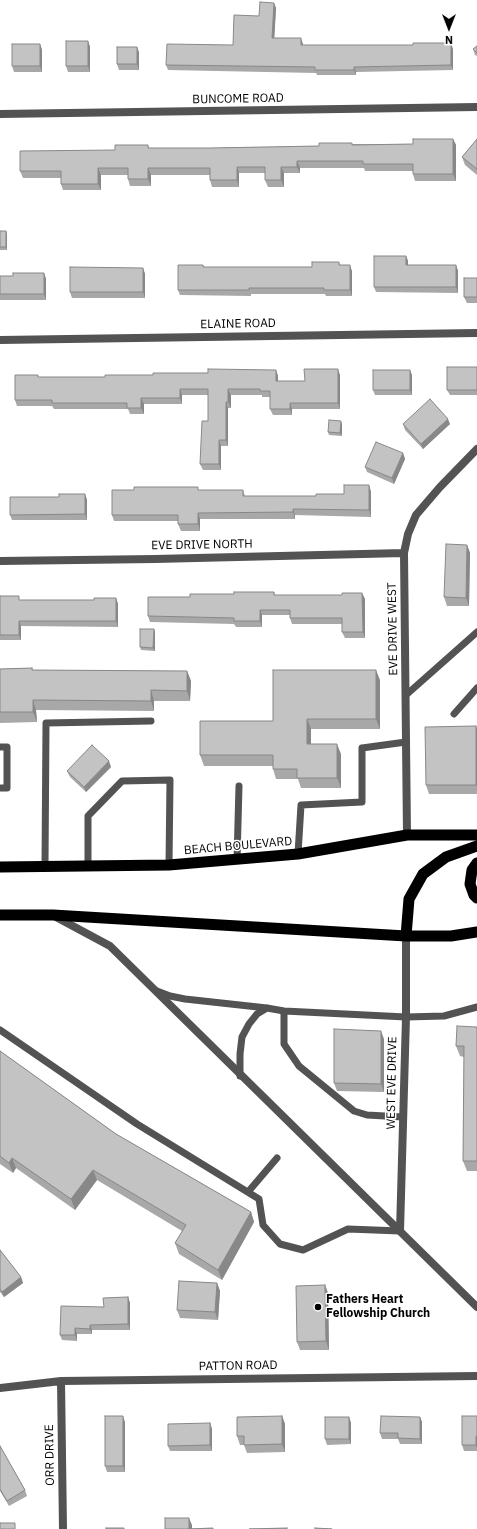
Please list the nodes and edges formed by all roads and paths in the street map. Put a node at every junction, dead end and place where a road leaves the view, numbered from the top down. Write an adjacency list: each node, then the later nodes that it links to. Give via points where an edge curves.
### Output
1 (477, 107): 2 (street, BUNCOME ROAD)
2 (0, 114)
3 (477, 333): 4 (street, ELAINE ROAD)
4 (0, 340)
5 (477, 449): 6 (street, EVE DRIVE WEST, via 416,515)
6 (404, 553): 7 (street, EVE DRIVE NORTH); 10 (street, EVE DRIVE WEST)
7 (0, 561)
8 (477, 632): 10 (lane)
9 (477, 688): 11 (lane)
10 (406, 695): 13 (street, EVE DRIVE WEST)
11 (454, 714)
12 (151, 721): 24 (lane, via 46,723)
13 (406, 742): 17 (street, EVE DRIVE WEST); 20 (lane, via 362,748 362,802 301,804)
14 (0, 747): 16 (lane, via 7,747 7,788)
15 (239, 786): 21 (lane)
16 (0, 788)
17 (407, 835): 18 (highway, BEACH BOULEVARD); 20 (highway, BEACH BOULEVARD)
18 (477, 835)
19 (477, 846): 31 (highway, via 446,857 423,874 409,899)
20 (298, 854): 21 (highway, BEACH BOULEVARD)
21 (238, 860): 23 (highway, BEACH BOULEVARD)
22 (477, 863): 27 (highway, via 472,870 470,884)
23 (169, 864): 25 (highway, BEACH BOULEVARD); 25 (lane, via 170,780 122,781 88,816)
24 (45, 866): 25 (highway, BEACH BOULEVARD); 26 (highway, BEACH BOULEVARD)
25 (88, 866)
26 (0, 867)
27 (477, 898)
28 (53, 915): 29 (highway); 31 (highway); 32 (street, via 110,946)
29 (0, 916)
30 (477, 932): 31 (highway, via 451,936)
31 (406, 936): 36 (street, WEST EVE DRIVE)
32 (153, 989): 34 (lane, via 185,999); 38 (street)
33 (477, 1007): 36 (lane, via 444,1016)
34 (268, 1008): 35 (lane); 38 (lane, via 249,1024 242,1037)
35 (284, 1011): 36 (lane); 39 (lane, via 284,1044 299,1066 354,1111 367,1115)
36 (406, 1017): 39 (street, WEST EVE DRIVE)
37 (0, 1030): 41 (lane, via 137,1124)
38 (240, 1076): 42 (street)
39 (403, 1117): 42 (street, WEST EVE DRIVE)
40 (277, 1158): 41 (lane)
41 (248, 1192): 42 (lane, via 259,1199 263,1225 280,1244 303,1250 348,1229)
42 (400, 1231): 43 (street)
43 (477, 1307)
44 (477, 1376): 45 (street, PATTON ROAD)
45 (61, 1382): 46 (street, PATTON ROAD); 47 (street, ORR DRIVE)
46 (0, 1388)
47 (63, 1529)

